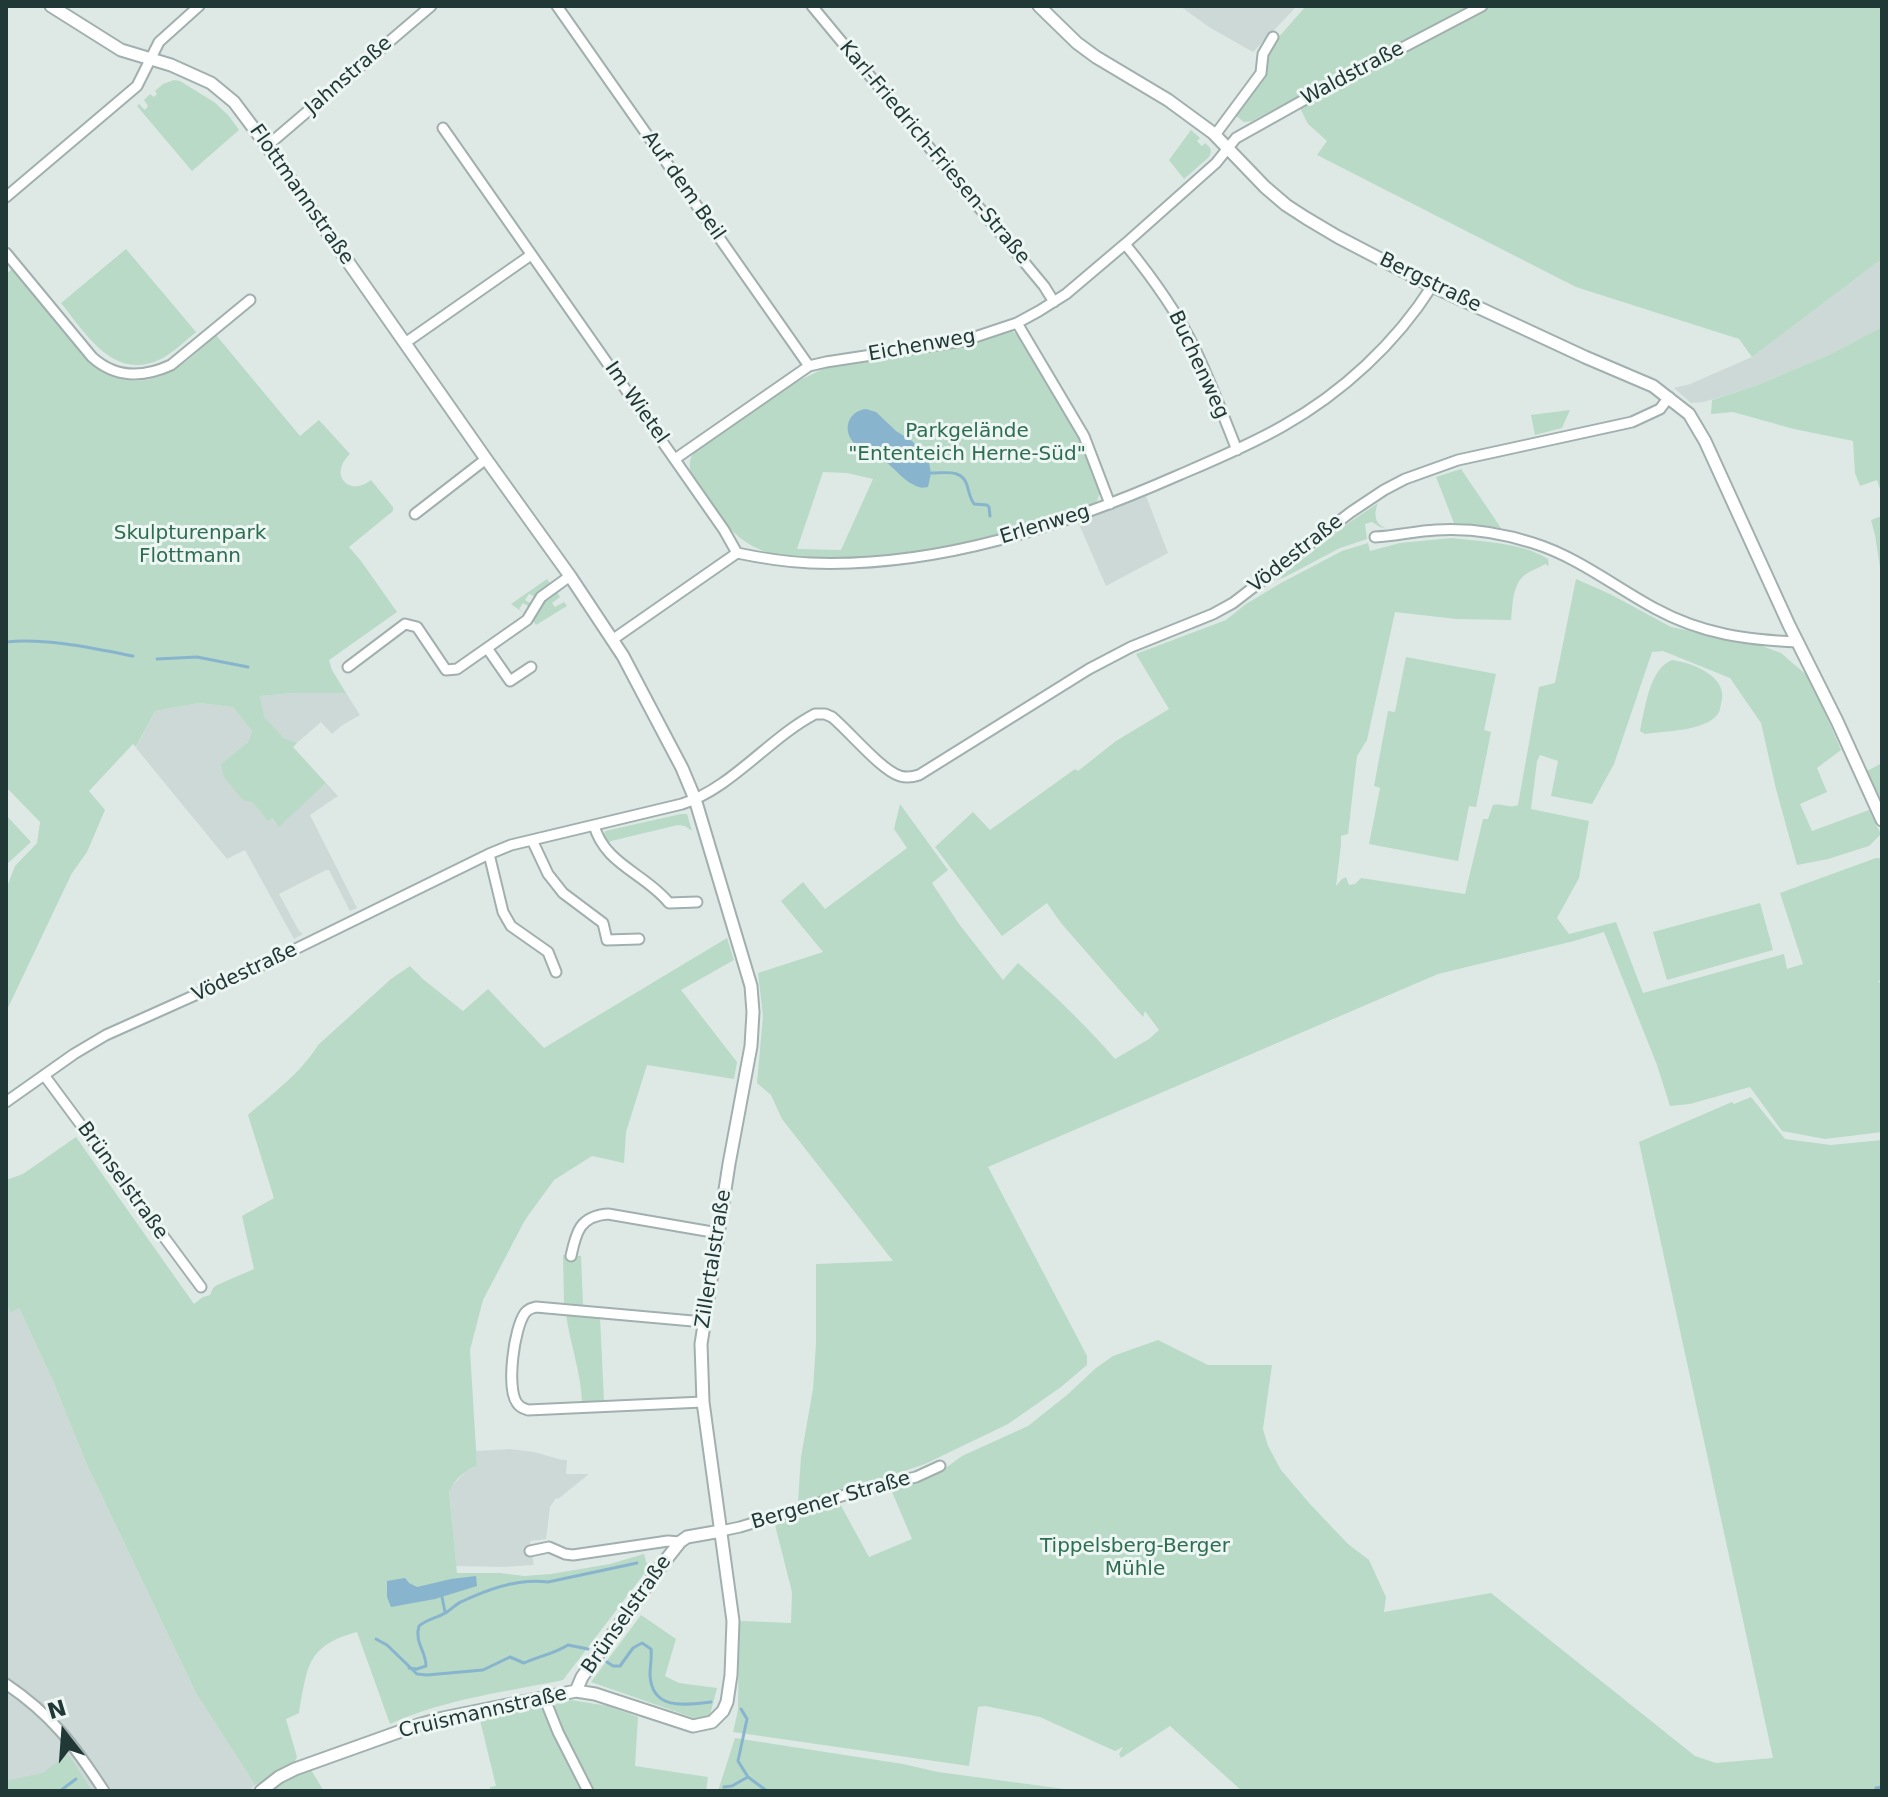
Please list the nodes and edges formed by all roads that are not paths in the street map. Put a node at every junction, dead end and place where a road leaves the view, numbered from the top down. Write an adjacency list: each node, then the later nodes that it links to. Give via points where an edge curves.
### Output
1 (51, 6): 9 (street, Flottmannstraße, via 121,50)
2 (199, 6): 9 (street, via 164,36)
3 (431, 6): 12 (street, Jahnstraße)
4 (557, 6): 23 (street, Auf dem Beil)
5 (812, 6): 20 (street, Karl-Friedrich-Friesen-Straße)
6 (1039, 6): 11 (street, Bergstraße, via 1096,57)
7 (1482, 6): 13 (street, Waldstraße, via 1236,138)
8 (1273, 37): 11 (street, via 1263,54 1261,73)
9 (149, 58): 12 (street, Flottmannstraße, via 211,83 234,102); 14 (street, via 137,86)
10 (443, 128): 17 (street, Im Wietel)
11 (1215, 135): 13 (street, Bergstraße)
12 (267, 146): 22 (street, Flottmannstraße)
13 (1227, 148): 15 (street, Eichenweg); 18 (street, Bergstraße, via 1286,205)
14 (6, 197)
15 (1125, 244): 20 (street, Eichenweg); 25 (street, Buchenweg, via 1159,287 1194,347)
16 (6, 253): 19 (street, via 92,357 127,374 171,365)
17 (531, 255): 22 (street); 27 (street, Im Wietel)
18 (1432, 286): 24 (street, Bergstraße); 25 (street, Erlenweg, via 1410,318 1357,372 1304,414)
19 (250, 300)
20 (1054, 302): 21 (street, Eichenweg)
21 (1017, 323): 23 (street, Eichenweg, via 963,341); 28 (street, via 1084,436)
22 (405, 343): 26 (street, Flottmannstraße)
23 (809, 366): 27 (street, Eichenweg)
24 (1669, 397): 34 (street, via 1689,414 1705,441); 38 (street, Vödestraße, via 1660,409 1632,422 1458,460 1405,479 1364,502 1233,603 1089,669 919,775 904,777 890,771 836,719 820,713)
25 (1237, 450): 28 (street, Erlenweg)
26 (486, 459): 29 (street); 32 (street, Flottmannstraße)
27 (675, 459): 31 (street, Im Wietel)
28 (1110, 504): 31 (street, Erlenweg, via 1006,538 921,556 809,563)
29 (415, 514)
30 (1375, 537): 34 (street, via 1463,529 1511,537 1580,563 1689,624 1738,638)
31 (737, 553): 33 (street)
32 (570, 576): 33 (street, Flottmannstraße); 35 (street, via 541,597 527,620)
33 (612, 640): 38 (street, Flottmannstraße)
34 (1798, 642): 39 (street)
35 (487, 648): 36 (street, via 457,669 446,670 417,627 405,624); 37 (street, via 510,681)
36 (348, 667)
37 (531, 667)
38 (695, 799): 40 (street, Vödestraße); 48 (street, Zillertalstraße, via 753,999 747,1074)
39 (1882, 820)
40 (594, 825): 41 (street, Vödestraße); 43 (street, via 608,853 669,903)
41 (532, 840): 42 (street, Vödestraße); 44 (street, via 548,874 563,893 603,923 607,940)
42 (489, 854): 45 (street, via 503,912 511,926 548,952); 46 (street, Vödestraße, via 106,1035)
43 (697, 902)
44 (639, 939)
45 (556, 972)
46 (44, 1075): 47 (street, Vödestraße); 50 (street, Brünselstraße)
47 (6, 1102)
48 (718, 1233): 49 (street, via 599,1214 579,1229); 51 (street, Zillertalstraße)
49 (571, 1256)
50 (201, 1287)
51 (704, 1322): 52 (street, Zillertalstraße); 52 (street, via 536,1307 525,1313 511,1362 515,1400 528,1410)
52 (703, 1402): 54 (street, Zillertalstraße)
53 (940, 1466): 54 (street, Bergener Straße)
54 (721, 1531): 55 (street, Brünselstraße); 60 (street, Zillertalstraße, via 733,1621 731,1675 727,1702)
55 (680, 1542): 56 (street, Brünselstraße, via 573,1555 549,1547); 58 (street, Brünselstraße)
56 (530, 1551)
57 (6, 1684): 61 (street, via 58,1726)
58 (576, 1691): 59 (street, Cruismannstraße); 60 (street, Cruismannstraße, via 693,1726)
59 (544, 1697): 62 (street, Cruismannstraße, via 418,1725 295,1769); 63 (street)
60 (712, 1722)
61 (104, 1791)
62 (261, 1791)
63 (588, 1791)

